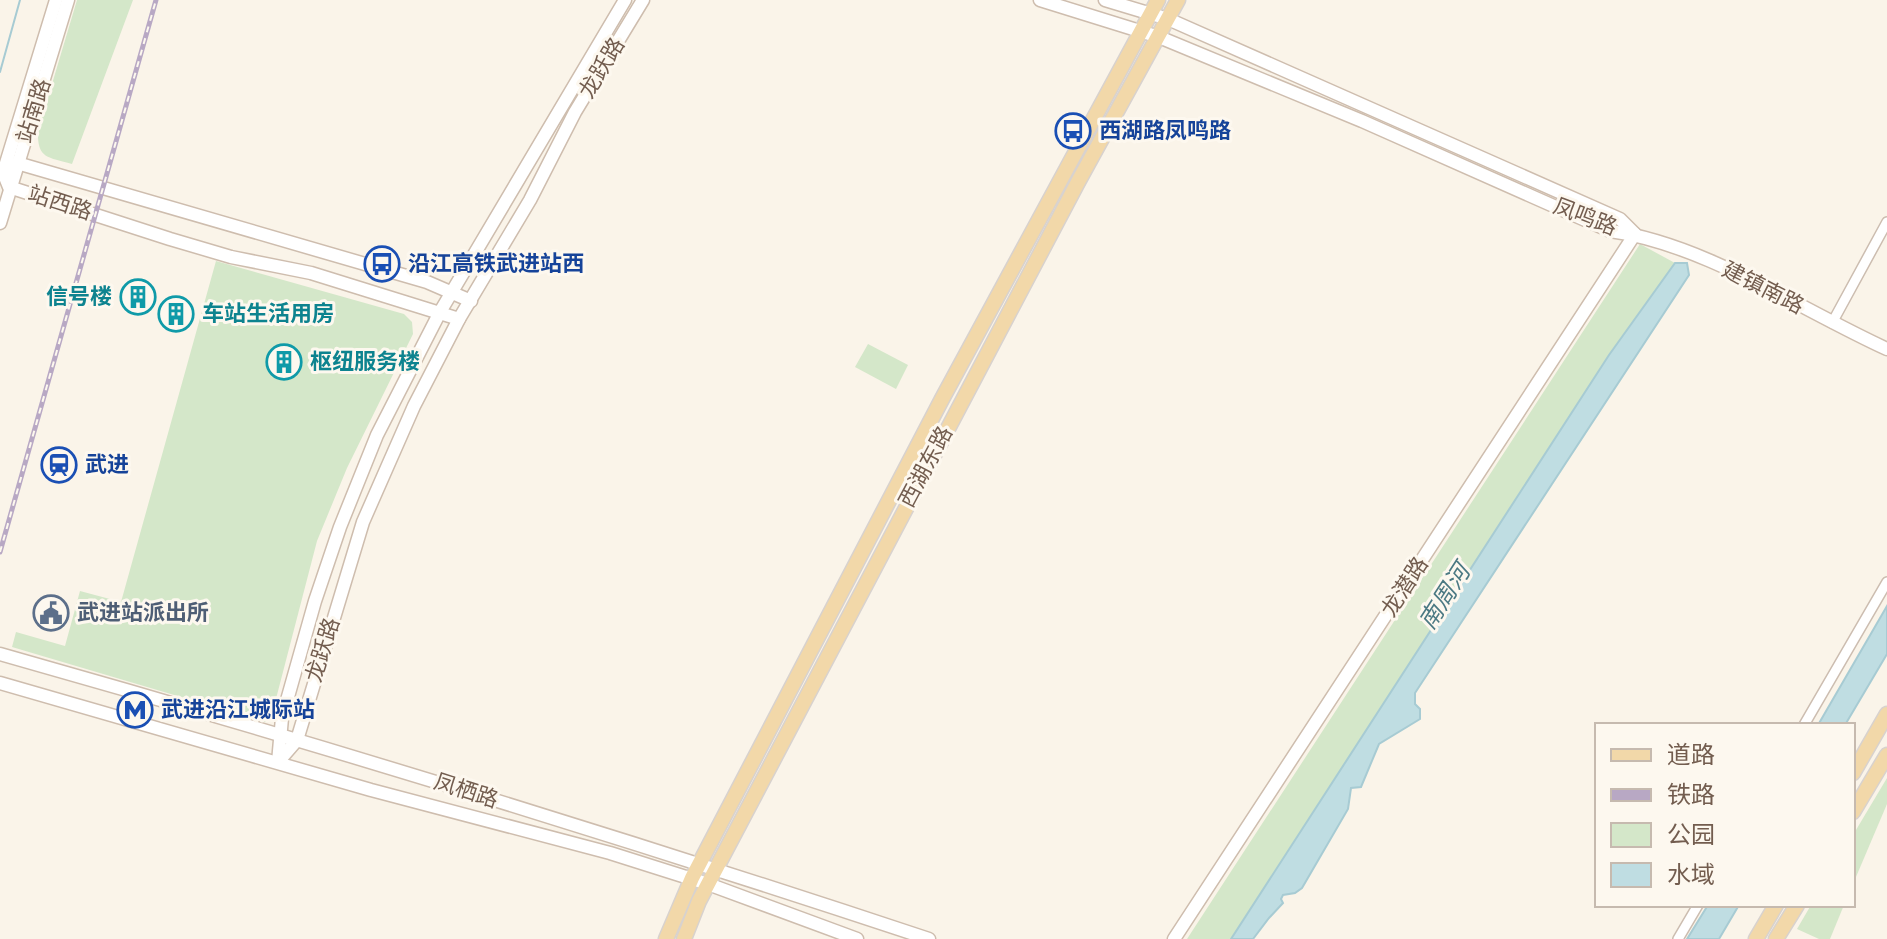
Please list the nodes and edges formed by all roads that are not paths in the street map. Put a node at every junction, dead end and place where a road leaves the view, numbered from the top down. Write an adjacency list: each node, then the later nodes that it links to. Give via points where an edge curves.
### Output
1 (56, 0): 13 (street, 站南路)
2 (68, 0): 12 (street, 站南路)
3 (625, 0): 17 (street, 龙跃路)
4 (643, 0): 18 (street, 龙跃路)
5 (1040, 0): 10 (street, 凤鸣路)
6 (1105, 0): 8 (street, 凤鸣路)
7 (1178, 0): 9 (main road, 西湖东路)
8 (1154, 7): 9 (street, 凤鸣路); 10 (main road, 西湖东路)
9 (1168, 19): 11 (main road, 西湖东路); 16 (street, 凤鸣路, via 1620,219)
10 (1142, 30): 11 (street, 凤鸣路); 34 (main road, 西湖东路, via 942,399)
11 (1159, 37): 16 (street, 凤鸣路, via 1610,231); 35 (main road, 西湖东路, via 1073,190)
12 (17, 163): 13 (street, 站西路); 17 (street, 站西路, via 427,282)
13 (4, 180): 15 (street, 站南路); 19 (street, 站西路, via 170,239)
14 (1887, 222): 21 (street)
15 (0, 223)
16 (1635, 234): 21 (street, 建镇南路, via 1725,268); 45 (street, 龙潜路)
17 (451, 294): 18 (street, 站西路); 19 (street, 龙跃路)
18 (471, 301): 20 (street, 龙跃路)
19 (440, 312): 20 (street, 站西路); 28 (street, 龙跃路, via 377,435 340,527)
20 (459, 319): 29 (street, 龙跃路, via 363,522)
21 (1832, 323): 22 (street, 建镇南路)
22 (1887, 349)
23 (1887, 582): 27 (street)
24 (0, 654): 28 (street, 凤栖路)
25 (0, 683): 31 (street, 凤栖路)
26 (1887, 714): 32 (main road)
27 (1805, 723)
28 (279, 734): 29 (street, 凤栖路); 31 (street, 龙跃路)
29 (297, 740): 31 (street, 龙跃路); 34 (street, 凤栖路)
30 (1887, 755): 33 (main road)
31 (278, 762): 36 (street, 凤栖路)
32 (1855, 770)
33 (1855, 809)
34 (701, 863): 35 (street, 凤栖路); 36 (main road, 西湖东路)
35 (716, 869): 37 (main road, 西湖东路); 44 (street, 凤栖路)
36 (692, 878): 37 (street, 凤栖路); 41 (main road, 西湖东路)
37 (708, 884): 42 (main road, 西湖东路); 43 (street, 凤栖路)
38 (1697, 907): 46 (street)
39 (1775, 907): 47 (main road)
40 (1796, 907): 48 (main road)
41 (666, 939)
42 (684, 939)
43 (857, 939)
44 (929, 939)
45 (1174, 939)
46 (1678, 939)
47 (1756, 939)
48 (1776, 939)

